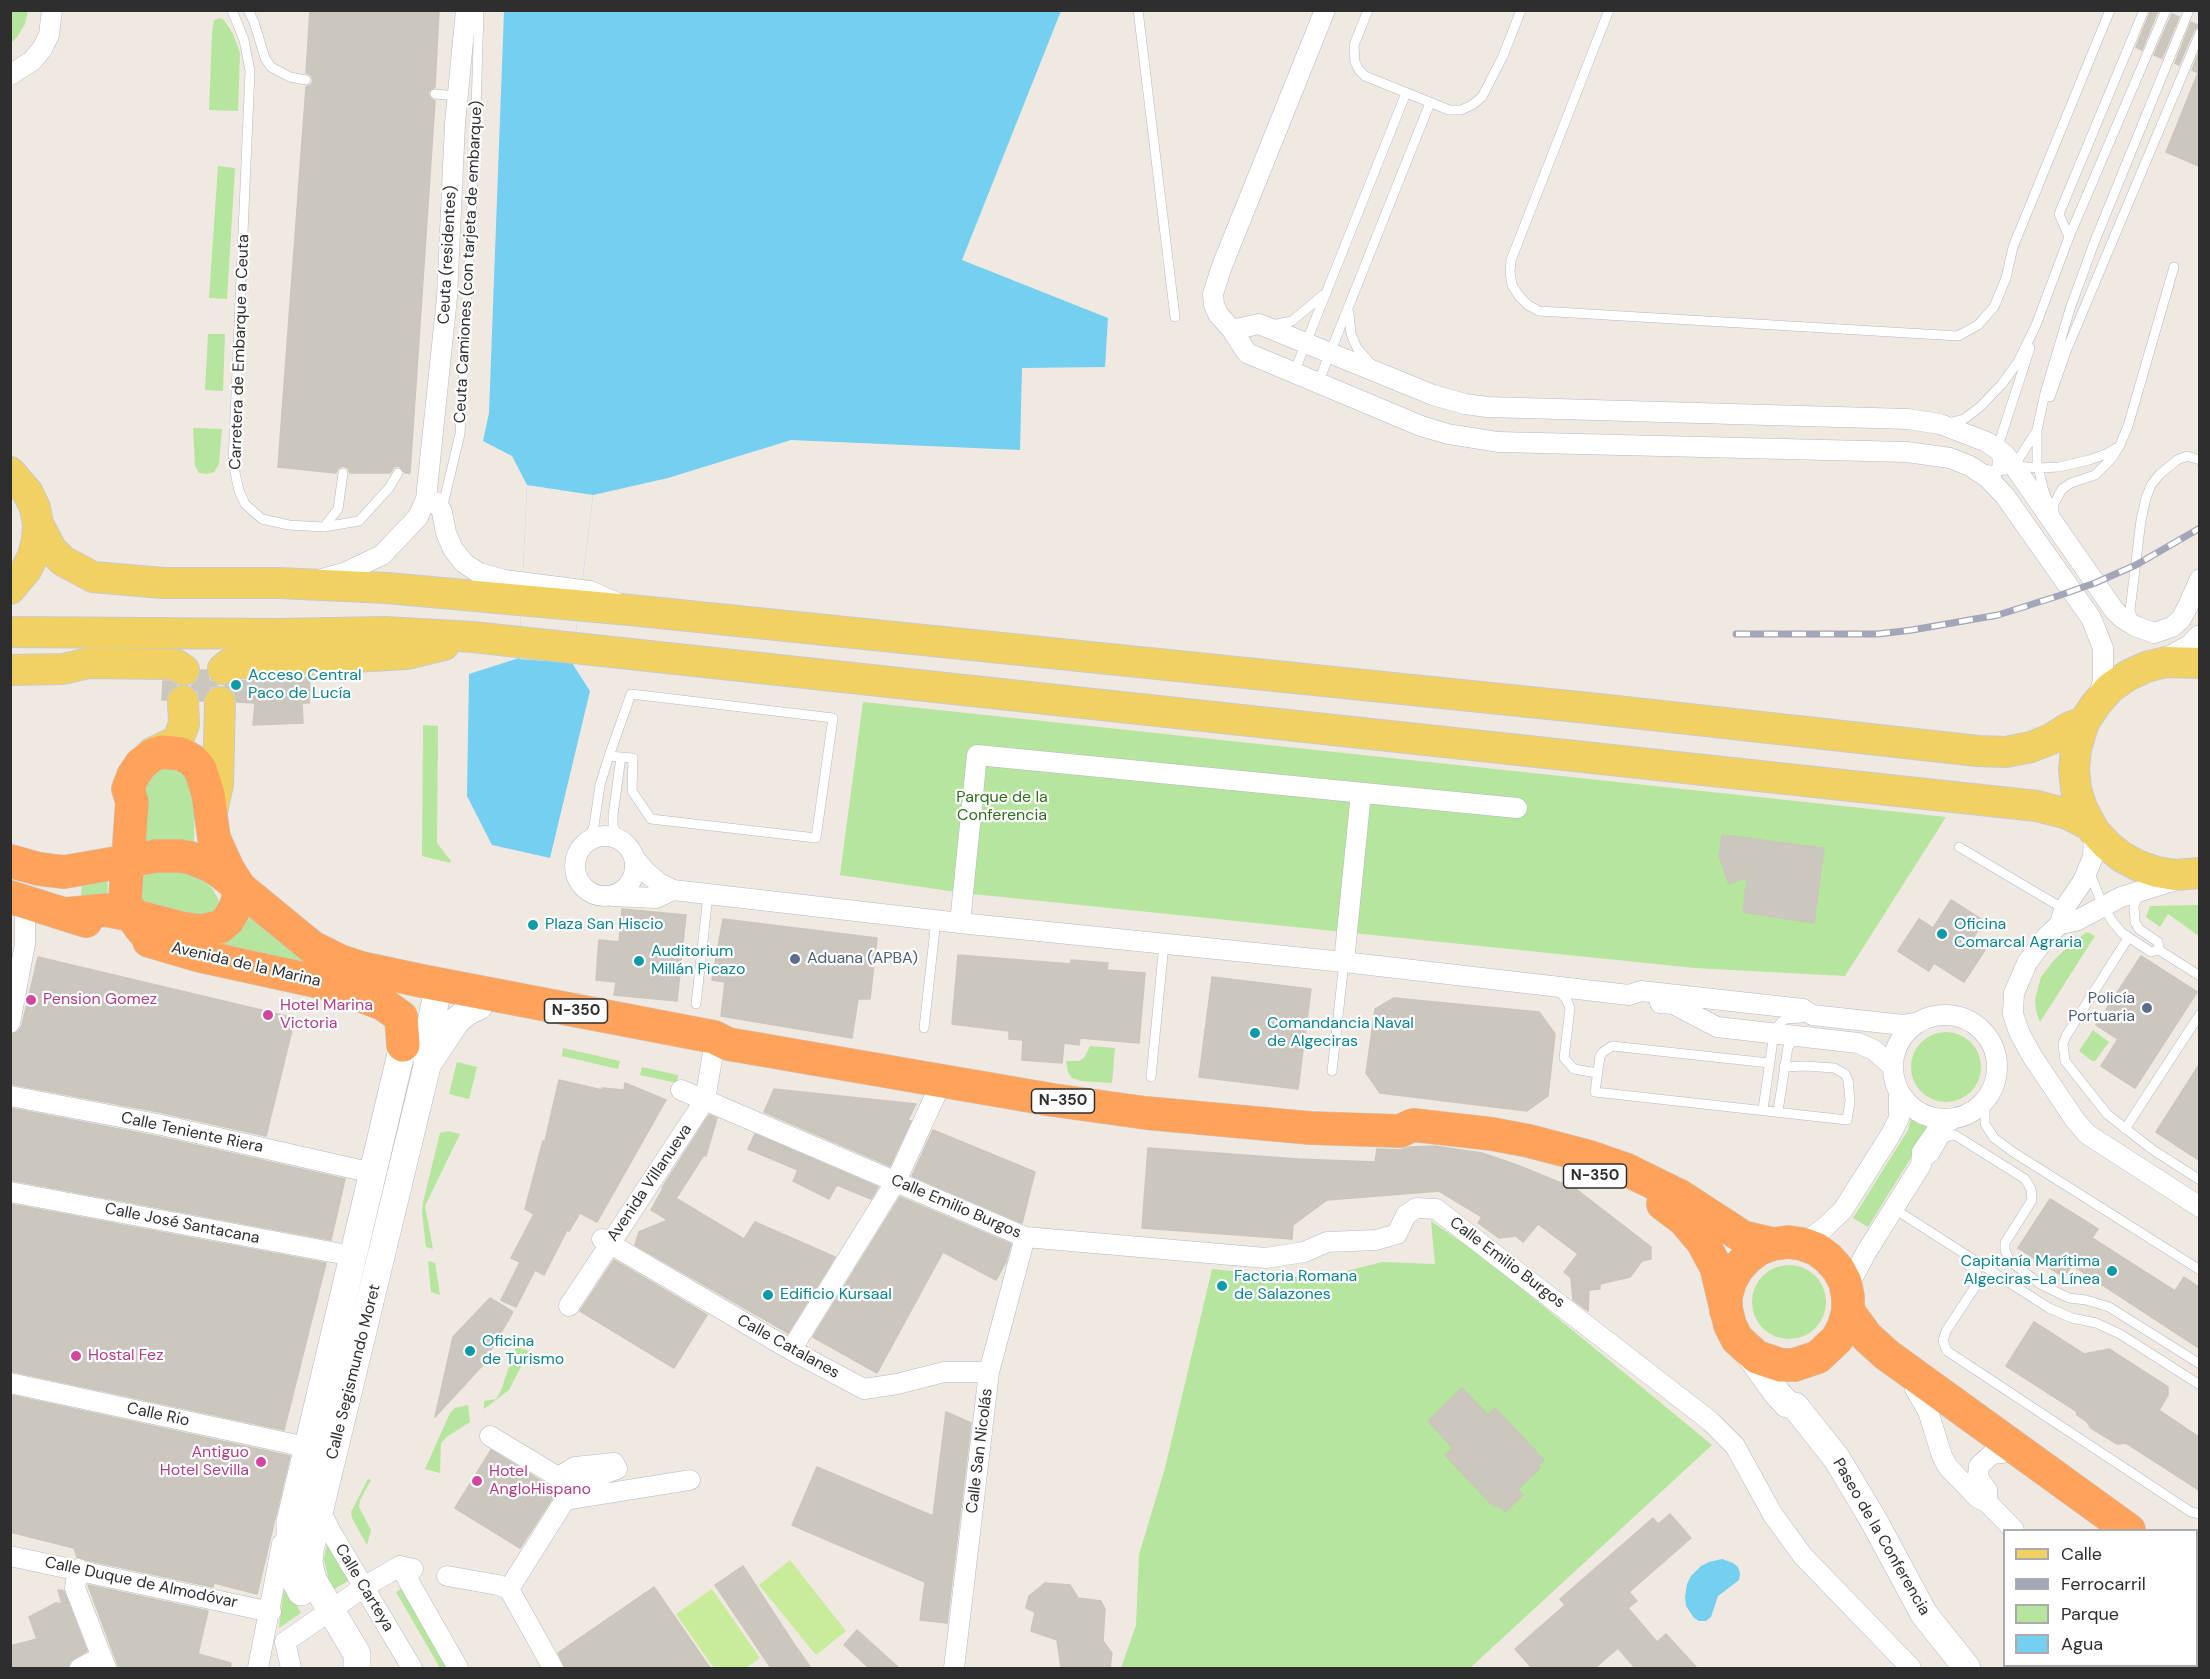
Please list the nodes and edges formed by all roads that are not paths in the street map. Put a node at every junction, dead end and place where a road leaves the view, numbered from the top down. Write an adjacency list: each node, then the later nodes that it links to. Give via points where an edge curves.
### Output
1 (466, 10): 20 (street, Ceuta (residentes))
2 (479, 10): 48 (lane, Ceuta Camiones (con tarjeta de embarque), via 460,434)
3 (1138, 10): 26 (lane)
4 (1325, 10): 29 (street, via 1217,280 1214,305)
5 (1368, 10): 18 (lane, via 1354,45 1355,62 1365,76)
6 (1521, 10): 21 (lane, via 1482,97 1461,110)
7 (1610, 10): 8 (lane, via 1511,260 1512,285 1528,305 1539,311 1958,336 1978,325 1994,308 2013,247)
8 (2110, 10)
9 (2144, 10): 22 (lane, via 2059,214)
10 (2166, 10): 22 (lane)
11 (2189, 10): 36 (lane, via 2070,309)
12 (250, 11): 13 (lane); 17 (lane, via 271,67)
13 (233, 12): 51 (lane, Carretera de Embarque a Ceuta, via 250,71 233,463 245,504 262,519)
14 (54, 14): 16 (street, via 42,49 32,61)
15 (2199, 33): 36 (lane)
16 (10, 75)
17 (306, 80)
18 (1406, 93): 21 (lane); 24 (lane)
19 (435, 94): 20 (lane)
20 (458, 96): 47 (street, Ceuta (residentes), via 447,297)
21 (1430, 103): 25 (lane)
22 (2069, 237): 28 (lane)
23 (2174, 267): 37 (lane)
24 (1325, 293): 27 (lane, via 1292,321); 30 (lane)
25 (1350, 304): 31 (lane); 33 (lane, via 1348,319 1357,348)
26 (1174, 317)
27 (1259, 324): 29 (street); 30 (street)
28 (2036, 325): 35 (lane, via 2018,362 1980,407 1964,419); 38 (lane)
29 (1232, 330): 32 (street, via 1247,353)
30 (1306, 343): 31 (street); 32 (lane)
31 (1330, 353): 33 (street); 34 (lane)
32 (1294, 373): 34 (street)
33 (1382, 374): 35 (street, via 1433,395 1487,407 1897,419)
34 (1318, 383): 40 (street, via 1439,432 1498,442 1906,452 1950,458)
35 (1940, 424): 38 (street, via 1969,433)
36 (2037, 430): 41 (lane); 42 (lane)
37 (2120, 445): 41 (lane, via 2089,460); 50 (lane, via 2095,474 2062,489 2054,504)
38 (1997, 449): 42 (street)
39 (2199, 460): 57 (lane, via 2187,456 2177,460 2151,485 2141,520 2130,610)
40 (1970, 466): 42 (lane); 46 (street)
41 (2039, 468): 42 (lane); 50 (lane)
42 (2006, 469): 46 (lane); 50 (street)
43 (10, 472): 49 (main road, via 28,493)
44 (343, 473): 51 (lane, via 338,509)
45 (394, 473): 51 (lane, Carretera de Embarque a Ceuta, via 385,493 359,521)
46 (2005, 496): 73 (street, via 2098,631 2103,648 2103,682)
47 (426, 499): 48 (street, via 437,503); 53 (street, via 418,517 382,555 344,573)
48 (442, 512): 56 (street, via 453,549 479,573 590,591)
49 (38, 524): 53 (main road, via 51,549 63,561 93,577 163,583); 54 (main road, via 33,556)
50 (2058, 524): 57 (street, via 2114,610)
51 (324, 528)
52 (2199, 579): 57 (street, via 2181,619 2172,627 2154,633)
53 (305, 584): 56 (main road)
54 (10, 588)
55 (10, 610): 60 (main road, via 304,616 344,620)
56 (630, 610): 73 (main road, via 1978,751 2006,752 2031,747 2051,739)
57 (2135, 626)
58 (10, 632): 59 (main road)
59 (102, 632): 60 (main road); 63 (main road, via 53,658)
60 (384, 632): 61 (main road)
61 (473, 637): 67 (main road, via 407,654); 82 (main road, via 2037,806 2068,814)
62 (2199, 639): 64 (main road, via 2193,647)
63 (10, 657)
64 (2166, 662): 65 (main road); 73 (main road, via 2127,676 2110,688)
65 (2199, 663)
66 (78, 666): 68 (main road); 69 (main road, via 170,664); 70 (main road, via 45,684)
67 (233, 667)
68 (10, 670)
69 (184, 670)
70 (10, 683)
71 (183, 701): 74 (main road, via 183,728)
72 (220, 702): 75 (main road)
73 (2090, 713): 82 (main road, via 2076,749 2074,769 2076,789)
74 (173, 743): 75 (main road); 78 (main road, via 152,753)
75 (222, 748): 81 (main road)
76 (609, 756): 77 (lane); 77 (lane, via 631,694 833,718 816,838 651,819 632,791 633,758); 84 (lane)
77 (621, 757): 83 (lane, via 613,815)
78 (135, 777): 81 (highway, via 153,755 162,752 192,760 205,781); 88 (highway); 89 (highway, via 109,843)
79 (1361, 793): 80 (street); 103 (street, via 977,755); 108 (street)
80 (1517, 808)
81 (217, 823): 92 (highway, via 228,869)
82 (2092, 828): 90 (street, via 2093,857); 91 (main road, via 2114,851 2139,866 2166,874)
83 (619, 838): 84 (street, via 608,835); 86 (street)
84 (588, 840): 96 (street, via 576,857 577,878 592,893)
85 (1959, 847): 101 (lane)
86 (634, 858): 93 (street, via 659,883); 96 (street, via 635,874 630,884)
87 (10, 861): 89 (highway, N-350, via 52,872)
88 (127, 861): 89 (highway, N-350); 92 (highway, N-350, via 156,856 191,858 211,866); 100 (highway, via 125,898)
89 (87, 868)
90 (2088, 868): 98 (lane); 101 (street)
91 (2197, 874): 94 (street)
92 (240, 888): 100 (highway, via 228,920 211,930 201,932); 112 (highway, N-350, via 325,955)
93 (673, 890): 95 (street); 96 (street, via 656,898)
94 (2140, 892): 98 (street); 107 (lane, via 2134,906 2135,922 2158,942)
95 (708, 895): 102 (street); 114 (lane)
96 (612, 896)
97 (18, 899): 99 (highway, N-350); 119 (street, via 22,943)
98 (2103, 906): 101 (street, via 2076,921); 104 (lane)
99 (66, 914): 100 (highway, via 106,910); 105 (highway, N-350)
100 (131, 915): 105 (highway)
101 (2062, 916): 147 (street, via 2019,979 2013,1014 2019,1032 2087,1134)
102 (936, 920): 103 (street); 120 (lane)
103 (960, 923): 106 (street)
104 (2128, 938): 107 (lane, via 2151,952); 140 (lane, via 2066,1036 2063,1053 2070,1069 2107,1114)
105 (159, 944): 110 (highway, Avenida de la Marina / N-350)
106 (1164, 944): 108 (street); 130 (lane)
107 (2159, 951): 109 (lane)
108 (1344, 962): 111 (street); 128 (lane)
109 (2199, 976)
110 (333, 985): 112 (highway, N-350); 124 (highway, via 394,1011)
111 (1551, 986): 113 (street); 129 (lane, via 1560,991 1570,1008 1564,1058 1574,1069)
112 (429, 990): 115 (highway, N-350); 123 (highway, N-350, via 714,1037); 124 (main road, Calle Segismundo Moret, via 427,1043)
113 (1629, 995): 117 (street, via 1641,991 1803,1009); 121 (street, via 1639,1002 1673,1004 1717,1027)
114 (696, 1004)
115 (479, 1006): 123 (highway, N-350); 124 (main road, Calle Segismundo Moret)
116 (2199, 1014): 140 (lane)
117 (1812, 1015): 118 (street, via 1903,1025); 121 (lane, via 1786,1019)
118 (1919, 1022): 127 (street, via 1900,1041); 134 (street, via 1932,1017 1959,1017 1982,1031 1995,1054 1996,1068)
119 (10, 1023)
120 (924, 1028)
121 (1774, 1033): 122 (street); 125 (lane)
122 (1797, 1036): 126 (lane, via 1788,1047); 127 (street, via 1858,1042 1875,1050)
123 (720, 1048): 131 (highway, N-350); 136 (street, Avenida Villanueva)
124 (415, 1055): 143 (main road, Calle Segismundo Moret); 173 (main road, Calle Segismundo Moret)
125 (1769, 1063): 129 (lane, via 1617,1046 1603,1052); 137 (lane)
126 (1784, 1067): 138 (lane); 138 (lane, via 1805,1065 1840,1071 1848,1080 1850,1101 1847,1120)
127 (1893, 1067): 133 (street)
128 (1332, 1071)
129 (1597, 1073): 137 (lane, via 1595,1092)
130 (1151, 1077)
131 (942, 1082): 141 (highway, N-350, via 1146,1113 1310,1128); 145 (street)
132 (681, 1090): 136 (street, Calle Emilio Burgos)
133 (1899, 1093): 139 (street, via 1918,1112 1931,1118); 151 (street, via 1899,1118 1843,1210 1823,1230)
134 (1989, 1094): 139 (street, via 1970,1113); 154 (lane, via 1985,1124 1994,1138)
135 (10, 1096): 143 (street, Calle Teniente Riera, via 157,1124)
136 (705, 1100): 145 (street, Calle Emilio Burgos); 150 (street, Avenida Villanueva)
137 (1763, 1109): 138 (lane)
138 (1778, 1111)
139 (1952, 1119): 142 (street, via 1938,1129 1922,1152)
140 (2126, 1128): 144 (lane)
141 (1400, 1131): 151 (highway, N-350, via 1413,1125 1481,1133 1590,1157 1680,1196 1743,1237); 157 (highway, N-350, via 1412,1139 1490,1146 1557,1164 1661,1203 1683,1219 1702,1241 1716,1267)
142 (1921, 1165): 148 (street); 161 (lane, via 1934,1156 1946,1137 1955,1136 2025,1179 2032,1200 2005,1243 2010,1262 2040,1284 2069,1298 2109,1307)
143 (373, 1173): 153 (main road, Calle Segismundo Moret)
144 (2199, 1180)
145 (896, 1181): 149 (street, Calle Emilio Burgos); 158 (street)
146 (10, 1192): 153 (street, Calle José Santacana)
147 (2199, 1207)
148 (1893, 1208): 152 (lane); 155 (street, via 1856,1271)
149 (1024, 1237): 162 (street, Calle San Nicolás); 197 (street, Calle Emilio Burgos, via 1266,1258 1304,1252 1328,1242 1376,1240 1397,1234 1406,1215 1416,1208 1436,1209 1710,1421 1735,1446 1773,1515 1803,1556)
150 (606, 1241): 156 (street, Avenida Villanueva); 158 (street, Calle Catalanes)
151 (1788, 1244): 155 (highway, N-350, via 1816,1250 1828,1258 1845,1282); 157 (highway, via 1753,1253 1737,1269 1728,1289)
152 (1965, 1255): 164 (lane, via 2049,1308 2120,1334); 174 (lane, via 1967,1265 1977,1274 1977,1284 1946,1331 1943,1341 1947,1351)
153 (353, 1256): 168 (main road, Calle Segismundo Moret)
154 (2199, 1270)
155 (1848, 1304): 160 (highway, via 1845,1326); 178 (highway, N-350, via 1867,1337 1887,1355)
156 (569, 1306)
157 (1726, 1311): 159 (highway, N-350)
158 (791, 1350): 162 (street, Calle Catalanes, via 864,1389 944,1372)
159 (1746, 1350): 160 (highway, via 1781,1365); 166 (main road, Paseo de la Conferencia, via 1777,1393 1787,1404)
160 (1817, 1356): 165 (highway, via 1839,1349 1863,1355); 166 (main road, via 1800,1378)
161 (2199, 1364)
162 (989, 1372): 196 (street, Calle San Nicolás)
163 (10, 1383): 168 (street, Calle Rio)
164 (2199, 1385)
165 (1915, 1389): 169 (highway); 172 (street, via 1928,1411 1948,1467 1978,1498)
166 (1795, 1406): 198 (main road, Paseo de la Conferencia, via 1837,1459 1924,1614)
167 (490, 1436): 171 (street, via 558,1477 575,1467 614,1463 617,1469 580,1483)
168 (306, 1447): 175 (main road, Calle Segismundo Moret)
169 (2002, 1453): 172 (street, via 1992,1454 1979,1466); 177 (highway)
170 (690, 1480): 171 (street)
171 (565, 1500): 183 (street)
172 (1987, 1502): 176 (street)
173 (321, 1506): 182 (street, Calle Carteya, via 331,1532); 185 (main road, Calle Segismundo Moret, via 309,1564)
174 (2199, 1514)
175 (290, 1522): 184 (street, via 282,1544); 185 (main road, Calle Segismundo Moret, via 293,1576)
176 (2013, 1529)
177 (2109, 1529)
178 (2128, 1529)
179 (10, 1556): 180 (street, Calle Duque de Almodóvar)
180 (78, 1569): 184 (street, Calle Duque de Almodóvar); 188 (street, via 75,1588)
181 (447, 1575): 183 (street)
182 (364, 1587): 185 (street); 193 (street, Calle Carteya); 194 (street, via 406,1567)
183 (509, 1589): 195 (street)
184 (271, 1612): 186 (street)
185 (323, 1615): 187 (street); 192 (main road, via 339,1658)
186 (265, 1636): 187 (street); 190 (street)
187 (285, 1642): 191 (street)
188 (104, 1663): 189 (street)
189 (80, 1668)
190 (258, 1668)
191 (291, 1668)
192 (356, 1668)
193 (412, 1668)
194 (458, 1668)
195 (553, 1668)
196 (954, 1668)
197 (1911, 1668)
198 (1967, 1668)

